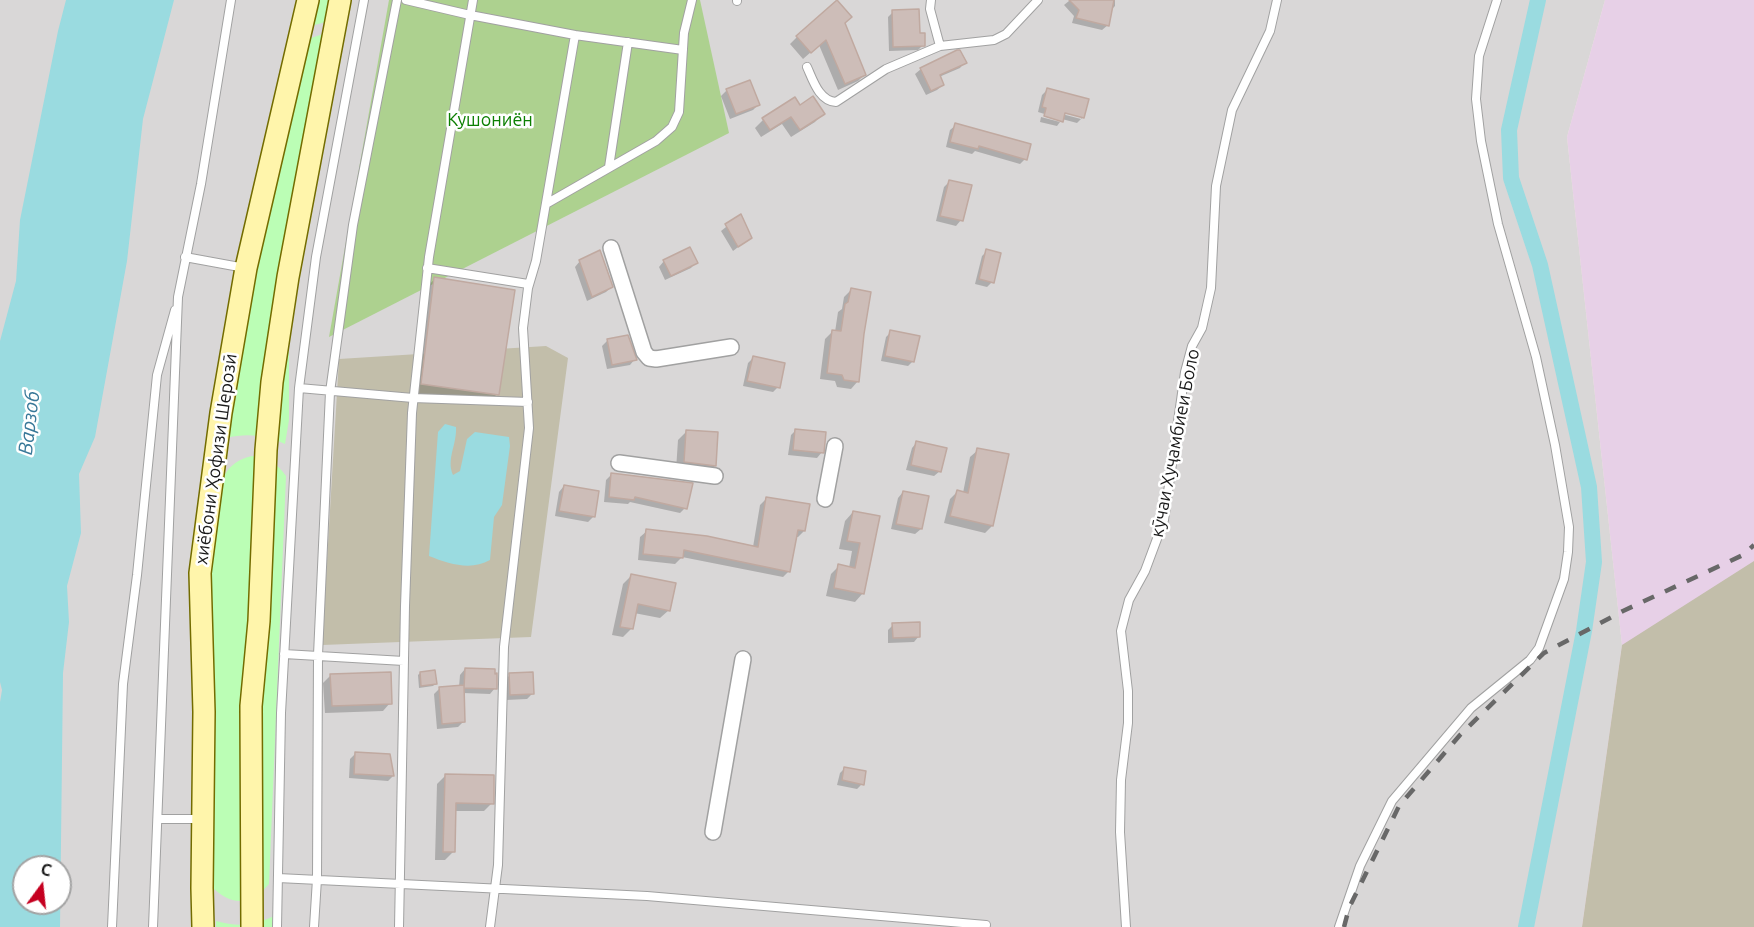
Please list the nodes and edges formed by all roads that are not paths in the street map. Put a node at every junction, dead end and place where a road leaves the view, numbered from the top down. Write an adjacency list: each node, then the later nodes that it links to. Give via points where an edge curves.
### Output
1 (231, 0): 22 (lane)
2 (308, 0): 23 (main road, хиёбони Ҳофизи Шерозӣ)
3 (340, 0): 51 (main road, via 272,382 251,706)
4 (364, 0): 28 (lane, via 316,257)
5 (398, 0): 29 (lane, via 353,225)
6 (405, 0): 13 (lane)
7 (473, 0): 13 (lane)
8 (692, 0): 17 (lane)
9 (931, 0): 16 (lane)
10 (1038, 0): 16 (lane, via 994,40)
11 (1277, 0): 56 (lane, кӯчаи Хуҷамбиеи Боло, via 1270,31 1232,110 1216,186 1211,288 1202,328 1185,372 1164,520 1145,571 1129,600 1121,631 1128,691 1120,822)
12 (1497, 0): 57 (lane, via 1476,74 1481,141 1498,224 1536,357 1555,445 1569,527 1564,579 1539,648 1530,660 1472,708 1392,801 1360,866)
13 (470, 15): 14 (lane); 24 (lane)
14 (575, 35): 15 (lane); 20 (lane)
15 (628, 42): 17 (lane); 19 (lane)
16 (940, 46): 18 (lane, via 886,69 836,102 822,96)
17 (683, 50): 19 (lane, via 679,112 672,127 656,141)
18 (807, 67)
19 (609, 167): 20 (lane)
20 (546, 204): 25 (lane)
21 (611, 248): 27 (street, via 649,358)
22 (185, 257): 23 (lane); 26 (lane)
23 (246, 268): 41 (main road, хиёбони Ҳофизи Шерозӣ, via 221,413 200,573)
24 (427, 268): 25 (lane); 30 (lane)
25 (528, 284): 31 (lane, via 523,328)
26 (178, 297): 40 (lane); 48 (lane, via 157,375 123,684)
27 (731, 347)
28 (299, 388): 29 (lane); 36 (lane)
29 (330, 392): 30 (lane); 37 (lane)
30 (413, 398): 31 (lane); 39 (lane)
31 (528, 402): 46 (lane, via 529,428 504,647)
32 (835, 446): 35 (street)
33 (619, 463): 34 (street)
34 (715, 476)
35 (825, 499)
36 (284, 654): 37 (lane); 43 (lane)
37 (318, 655): 39 (lane); 44 (lane)
38 (742, 659): 42 (street)
39 (404, 662): 45 (lane)
40 (158, 819): 41 (lane); 49 (lane)
41 (203, 819): 50 (main road, хиёбони Ҳофизи Шерозӣ)
42 (713, 832)
43 (278, 878): 44 (lane); 52 (lane)
44 (317, 879): 45 (lane); 53 (lane)
45 (398, 884): 46 (lane); 54 (lane)
46 (495, 888): 47 (lane, via 647,896); 55 (lane)
47 (986, 925)
48 (112, 927)
49 (153, 927)
50 (203, 927)
51 (252, 927)
52 (277, 927)
53 (314, 927)
54 (399, 927)
55 (490, 927)
56 (1126, 927)
57 (1339, 927)

